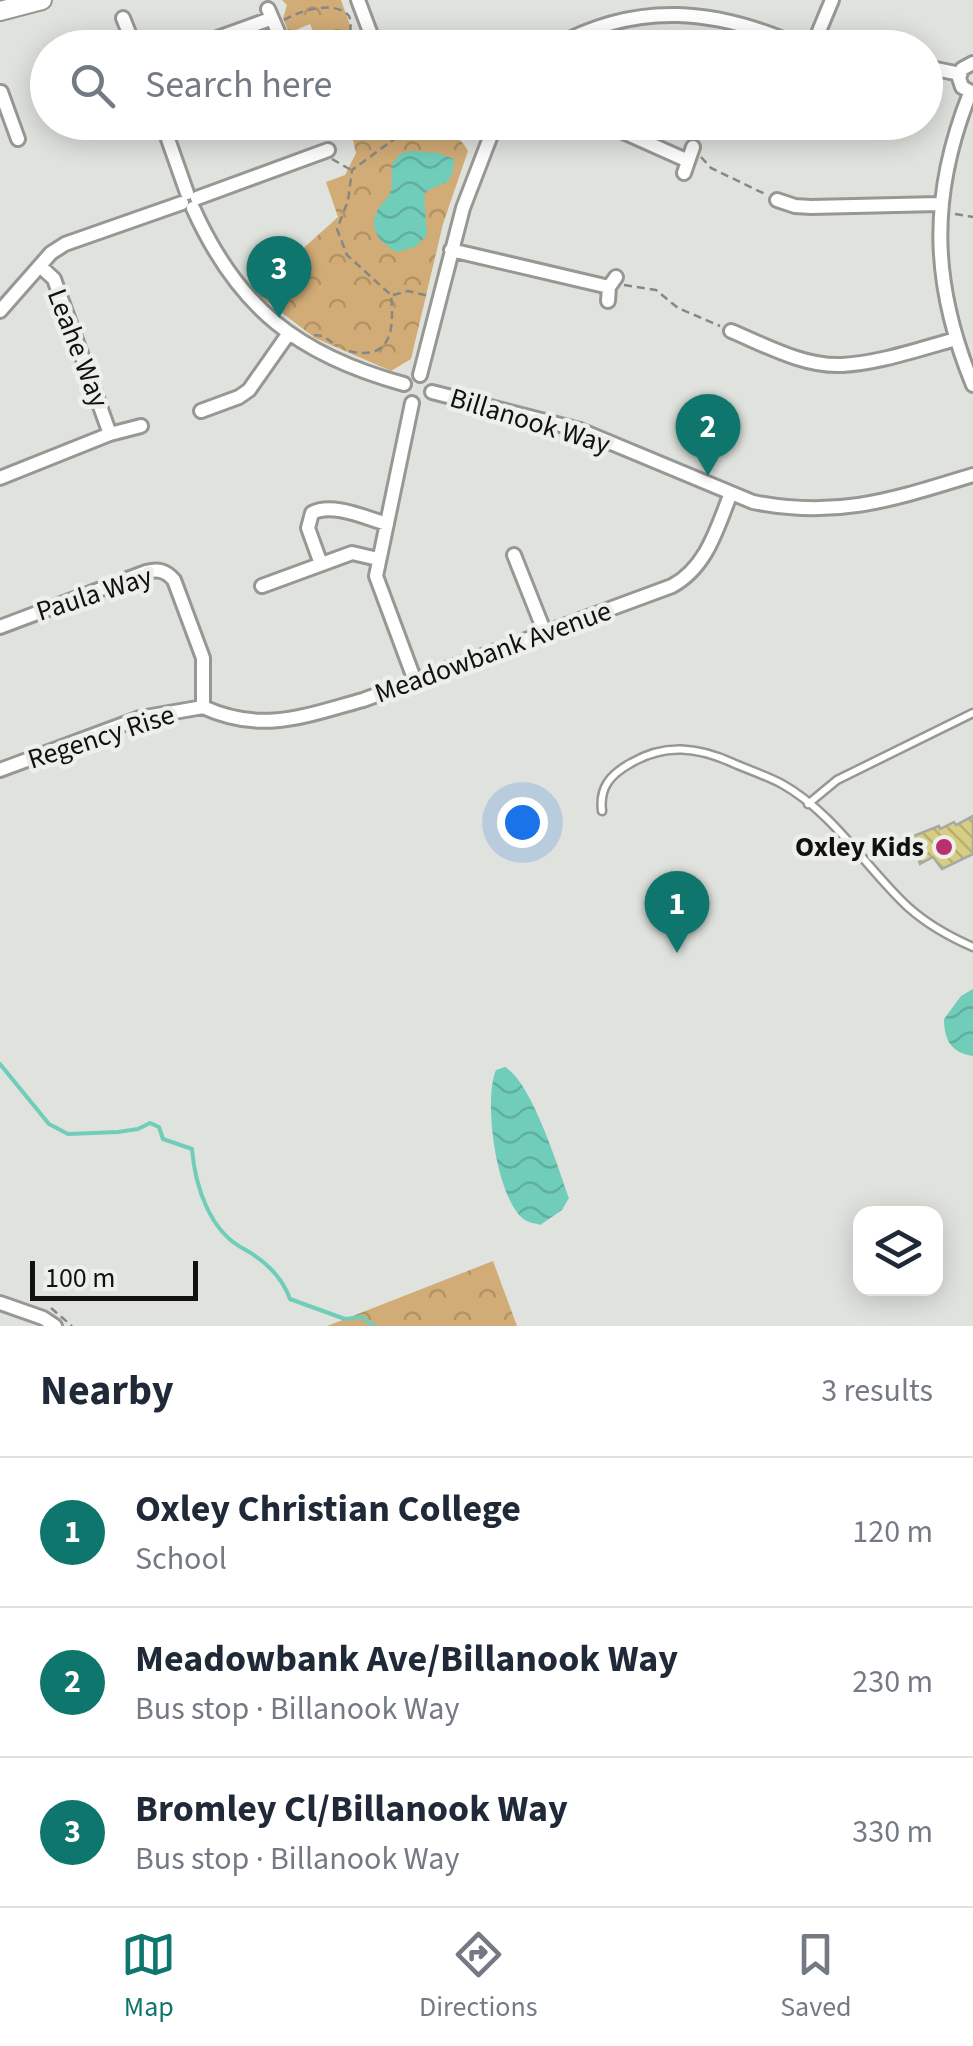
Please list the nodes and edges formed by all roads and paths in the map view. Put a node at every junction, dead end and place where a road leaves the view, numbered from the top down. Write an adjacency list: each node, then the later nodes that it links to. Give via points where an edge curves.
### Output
1 (42, 0): 5 (main road)
2 (358, 0): 11 (street)
3 (832, 0): 14 (street)
4 (694, 3): 12 (street, via 612,14); 13 (street)
5 (0, 12)
6 (124, 18): 8 (street)
7 (273, 21): 9 (street); 10 (path, via 324,2 347,11)
8 (128, 30)
9 (245, 30)
10 (349, 30)
11 (369, 30)
12 (579, 30)
13 (765, 30)
14 (820, 30)
15 (973, 62): 17 (street)
16 (943, 70): 17 (street)
17 (960, 74): 19 (street)
18 (1, 92): 20 (street)
19 (972, 93): 31 (street, via 953,141)
20 (4, 115): 21 (street)
21 (18, 139)
22 (168, 140): 29 (street)
23 (393, 140): 28 (path)
24 (489, 140): 33 (street)
25 (643, 140): 27 (street)
26 (330, 154): 28 (path); 29 (street)
27 (688, 158): 30 (path, via 702,158)
28 (352, 170): 36 (path, via 338,238 352,262)
29 (190, 200): 34 (street, via 64,244); 40 (street, via 230,278)
30 (777, 200): 31 (street, via 811,207)
31 (939, 208): 32 (path); 41 (street, via 940,260)
32 (973, 217)
33 (451, 250): 35 (street); 37 (street)
34 (40, 266): 38 (street); 50 (street, Leahe Way, via 54,280)
35 (612, 286): 39 (path, via 656,290 678,308)
36 (391, 295): 37 (path, via 408,291); 42 (path, via 392,331 380,348 357,354 316,334)
37 (440, 300): 43 (street)
38 (0, 311)
39 (730, 331): 41 (street, via 789,356 838,366)
40 (289, 334): 42 (street); 48 (street, via 240,398)
41 (956, 339): 45 (street)
42 (308, 344): 44 (street, via 362,373)
43 (420, 375): 44 (street); 46 (street)
44 (404, 384): 47 (street)
45 (973, 386)
46 (432, 392): 47 (street); 53 (street, Billanook Way, via 580,430)
47 (412, 403): 54 (street)
48 (201, 411)
49 (141, 426): 50 (street)
50 (110, 434): 52 (street)
51 (973, 474): 53 (street, Billanook Way, via 843,509 783,508)
52 (0, 478)
53 (731, 493): 60 (street, Meadowbank Avenue, via 707,553 686,579)
54 (386, 524): 56 (street); 57 (street, via 320,508 312,512 308,528)
55 (514, 555): 60 (street)
56 (378, 559): 57 (street, via 352,553); 61 (street, via 380,591)
57 (321, 564): 58 (street)
58 (262, 586)
59 (0, 627): 62 (street, Paula Way, via 146,572 167,572 203,658)
60 (545, 633): 61 (street, Meadowbank Avenue)
61 (415, 681): 62 (street, Meadowbank Avenue, via 274,723)
62 (203, 707): 64 (street, Regency Rise, via 140,718)
63 (973, 713): 65 (lane, via 837,780)
64 (0, 770)
65 (808, 804): 66 (lane, via 784,785 716,755 677,747 619,770 606,783); 67 (lane, via 907,906)
66 (602, 810)
67 (973, 948)
68 (0, 1303): 69 (street)
69 (55, 1326)

